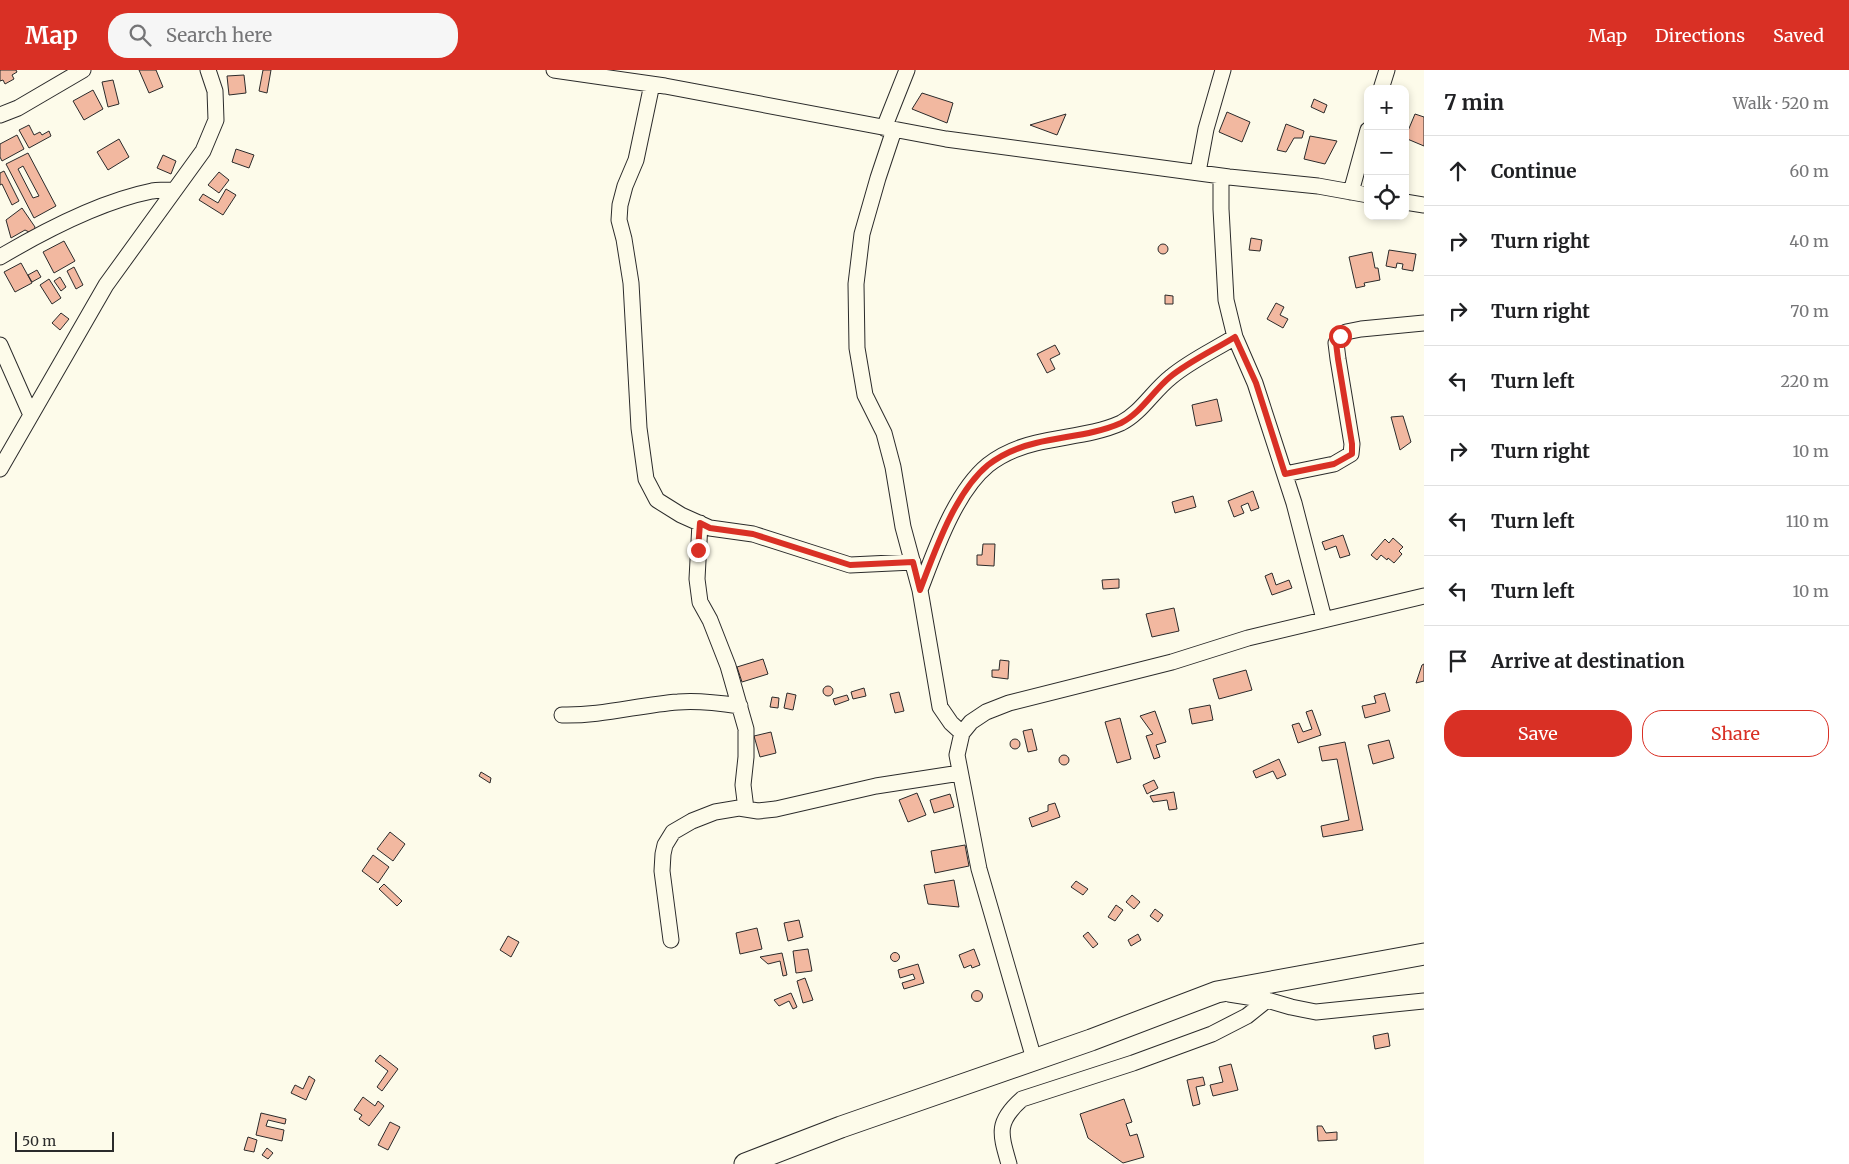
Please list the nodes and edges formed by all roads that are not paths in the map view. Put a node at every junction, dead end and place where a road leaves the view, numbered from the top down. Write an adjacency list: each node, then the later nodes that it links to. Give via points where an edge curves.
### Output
1 (83, 70): 9 (street)
2 (208, 70): 14 (street, via 215,91 216,120 203,151)
3 (554, 70): 7 (street)
4 (907, 70): 10 (street)
5 (1223, 70): 12 (street)
6 (1387, 70): 8 (street)
7 (652, 84): 10 (street); 26 (street, via 636,160 620,205 619,220 631,283 639,428 646,479 657,500)
8 (1382, 85)
9 (0, 115)
10 (889, 129): 12 (street); 27 (street, via 862,234 856,284 857,348 866,395 884,433 894,467 903,528)
11 (1364, 145): 15 (street)
12 (1198, 172): 13 (street)
13 (1221, 176): 15 (street); 21 (street, via 1226,300)
14 (175, 190): 19 (street, via 153,191 108,204); 23 (street, via 106,285)
15 (1351, 192): 16 (street)
16 (1364, 194)
17 (1409, 203): 18 (street)
18 (1424, 205)
19 (0, 257)
20 (1424, 323): 25 (street, via 1361,329 1340,336 1336,343 1352,454 1334,464)
21 (1235, 337): 25 (street, via 1256,383); 28 (street, via 1173,375 1132,416 1119,423 1077,436 1018,448 988,465 952,512)
22 (0, 345): 23 (street)
23 (32, 415): 24 (street)
24 (0, 469)
25 (1285, 474): 30 (street)
26 (700, 523): 27 (street, via 710,528 753,534 850,565); 31 (street, via 697,579 700,602 728,666)
27 (913, 562): 28 (street)
28 (920, 590): 33 (street, via 940,707)
29 (1424, 596): 30 (street)
30 (1324, 619): 33 (street, via 1009,703 986,712)
31 (740, 706): 32 (street, via 679,702); 35 (street, via 746,729 743,785)
32 (562, 715)
33 (962, 733): 34 (street, via 957,755)
34 (960, 773): 35 (street, via 876,786 776,809); 41 (street, via 979,869)
35 (746, 809): 36 (street, via 715,812 692,820 668,838 662,871)
36 (671, 940)
37 (1424, 954): 38 (highway)
38 (1217, 992): 39 (street); 41 (highway)
39 (1267, 1000): 40 (street, via 1316,1012); 43 (street, via 1247,1016 1212,1034 1022,1099 1010,1110 1001,1132)
40 (1424, 1002)
41 (1034, 1058): 42 (highway)
42 (745, 1164)
43 (1009, 1164)

